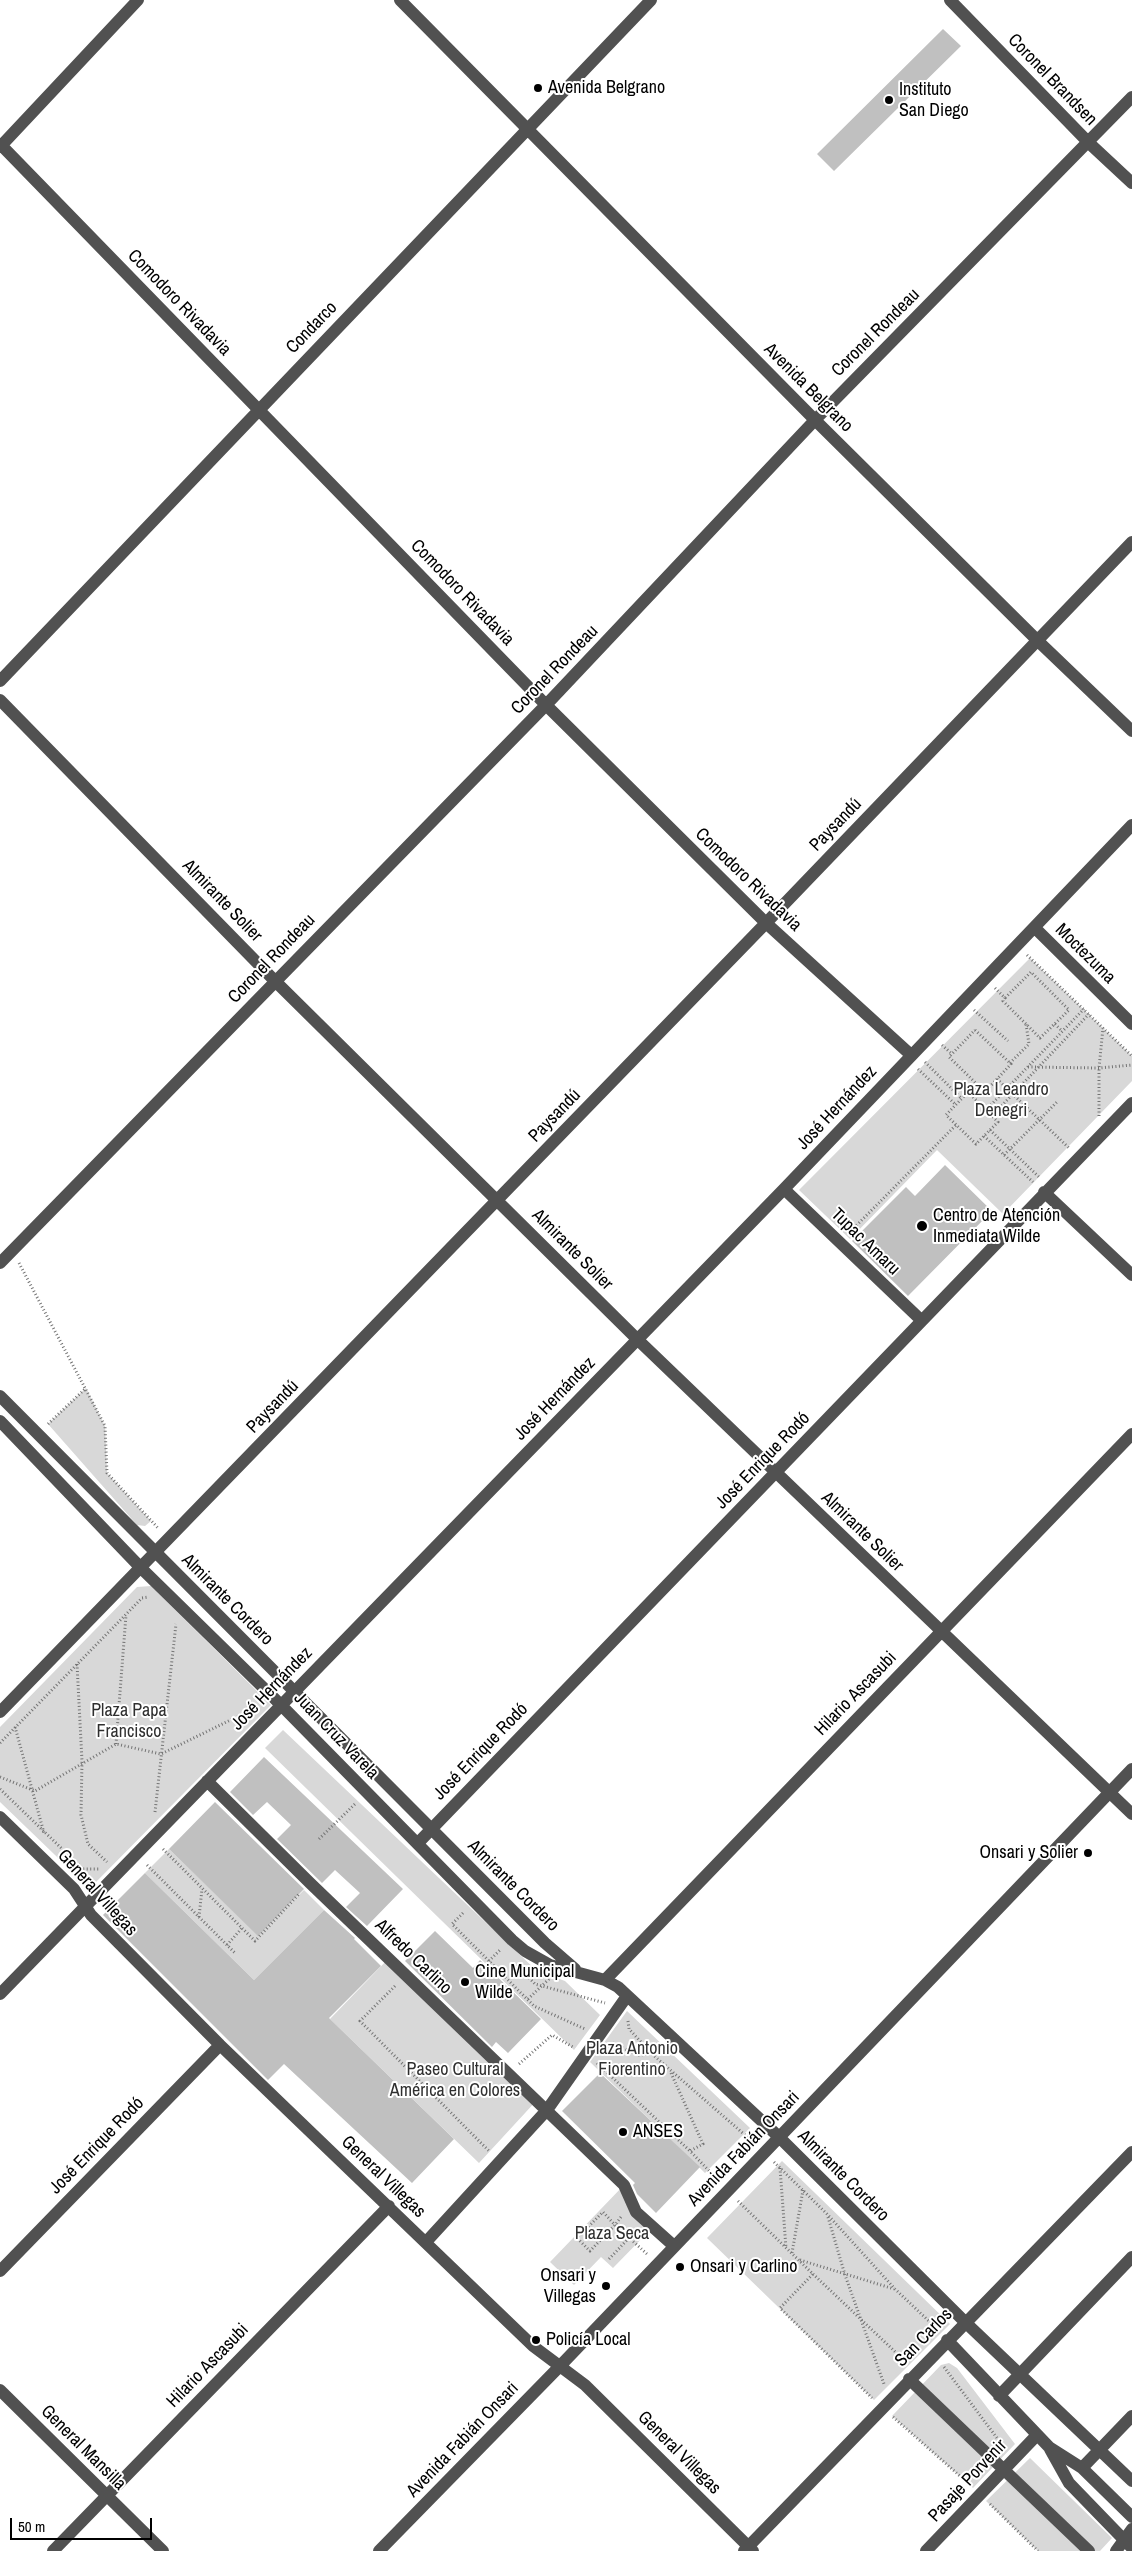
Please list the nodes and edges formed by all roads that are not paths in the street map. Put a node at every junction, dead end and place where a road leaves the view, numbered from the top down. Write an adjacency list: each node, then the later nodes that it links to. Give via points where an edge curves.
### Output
1 (138, 0): 8 (street)
2 (400, 0): 6 (street, Avenida Belgrano)
3 (650, 0): 6 (street, Condarco)
4 (950, 0): 7 (street, Coronel Brandsen)
5 (1132, 97): 7 (street, Coronel Rondeau)
6 (527, 129): 10 (street, Condarco); 11 (street, Avenida Belgrano)
7 (1089, 143): 9 (street, Coronel Brandsen); 11 (street, Coronel Rondeau)
8 (0, 145): 10 (street, Comodoro Rivadavia)
9 (1132, 183)
10 (259, 410): 14 (street, Condarco); 16 (street, Comodoro Rivadavia)
11 (816, 420): 13 (street, Avenida Belgrano); 16 (street, Coronel Rondeau)
12 (1132, 542): 13 (street, Paysandú)
13 (1038, 641): 17 (street, Avenida Belgrano); 19 (street, Paysandú)
14 (0, 681)
15 (0, 700): 21 (street, Almirante Solier)
16 (546, 705): 19 (street, Comodoro Rivadavia); 21 (street, Coronel Rondeau)
17 (1132, 731)
18 (1132, 825): 20 (street, José Hernández)
19 (766, 923): 23 (street, Comodoro Rivadavia); 27 (street, Paysandú)
20 (1035, 928): 22 (street, Moctezuma); 23 (street, José Hernández)
21 (275, 981): 27 (street, Almirante Solier); 28 (street, Coronel Rondeau)
22 (1132, 1024)
23 (911, 1055): 25 (street, José Hernández)
24 (1132, 1103): 26 (street, José Enrique Rodó)
25 (784, 1189): 30 (street, Tupac Amaru); 31 (street, José Hernández)
26 (1047, 1190): 29 (street); 30 (street, José Enrique Rodó)
27 (497, 1201): 31 (street, Almirante Solier); 36 (street, Paysandú)
28 (0, 1264)
29 (1132, 1275)
30 (921, 1320): 35 (street, José Enrique Rodó)
31 (637, 1339): 35 (street, Almirante Solier); 39 (street, José Hernández)
32 (0, 1396): 36 (street, Almirante Cordero)
33 (0, 1421): 37 (street, Juan Cruz Varela)
34 (1132, 1434): 38 (street, Hilario Ascasubi)
35 (776, 1474): 38 (street, Almirante Solier); 47 (street, José Enrique Rodó)
36 (156, 1553): 37 (street, Paysandú); 39 (street, Almirante Cordero)
37 (141, 1568): 40 (street, Juan Cruz Varela); 41 (street, Paysandú)
38 (940, 1631): 44 (street, Almirante Solier); 51 (street, Hilario Ascasubi)
39 (294, 1691): 40 (street, José Hernández); 47 (street, Almirante Cordero)
40 (281, 1704): 43 (street, José Hernández); 48 (street, Juan Cruz Varela)
41 (0, 1712)
42 (1132, 1768): 44 (street, Avenida Fabián Onsari)
43 (207, 1781): 49 (street, José Hernández); 55 (street, Alfredo Carlino)
44 (1110, 1792): 45 (street, Almirante Solier); 56 (street, Avenida Fabián Onsari)
45 (1132, 1814)
46 (0, 1817): 49 (street, General Villegas, via 74,1889)
47 (431, 1829): 48 (street, José Enrique Rodó); 50 (street, Almirante Cordero, via 545,1943)
48 (418, 1843): 50 (street, Juan Cruz Varela, via 525,1952 550,1965)
49 (84, 1906): 52 (street, José Hernández); 54 (street, General Villegas)
50 (582, 1973): 51 (street, Juan Cruz Varela)
51 (605, 1980): 53 (street, Juan Cruz Varela)
52 (0, 1994)
53 (627, 1996): 55 (street); 56 (street, Almirante Cordero)
54 (220, 2045): 58 (street, General Villegas); 62 (street, José Enrique Rodó)
55 (547, 2110): 59 (street); 60 (street, Alfredo Carlino, via 624,2185 631,2205)
56 (779, 2137): 60 (street, Avenida Fabián Onsari); 63 (street, Almirante Cordero)
57 (1132, 2152): 63 (street, San Carlos)
58 (389, 2206): 59 (street, General Villegas); 77 (street, Hilario Ascasubi)
59 (426, 2242): 65 (street, General Villegas, via 533,2346)
60 (674, 2246): 65 (street, Avenida Fabián Onsari)
61 (1132, 2258): 66 (street)
62 (0, 2271)
63 (965, 2322): 64 (street, San Carlos); 66 (street, Almirante Cordero)
64 (947, 2340): 67 (street, San Carlos); 69 (street)
65 (560, 2366): 81 (street, General Villegas, via 585,2385); 84 (street, Avenida Fabián Onsari)
66 (1020, 2374): 69 (street); 73 (street, Almirante Cordero)
67 (913, 2376): 75 (street); 81 (street, San Carlos)
68 (0, 2390): 77 (street, General Mansilla)
69 (999, 2396): 71 (street)
70 (1132, 2416): 73 (street)
71 (1036, 2435): 72 (street); 75 (street, Pasaje Porvenir)
72 (1049, 2447): 74 (street); 80 (street, via 1069,2484)
73 (1100, 2450): 74 (street); 76 (street, Almirante Cordero)
74 (1082, 2468): 78 (street)
75 (1003, 2469): 85 (street, Pasaje Porvenir); 86 (street)
76 (1132, 2481)
77 (107, 2496): 82 (street, Hilario Ascasubi); 83 (street, General Mansilla)
78 (1132, 2517)
79 (1132, 2529): 80 (street)
80 (1128, 2544): 87 (street)
81 (749, 2549)
82 (53, 2551)
83 (163, 2551)
84 (379, 2551)
85 (926, 2551)
86 (1089, 2551)
87 (1116, 2551)

